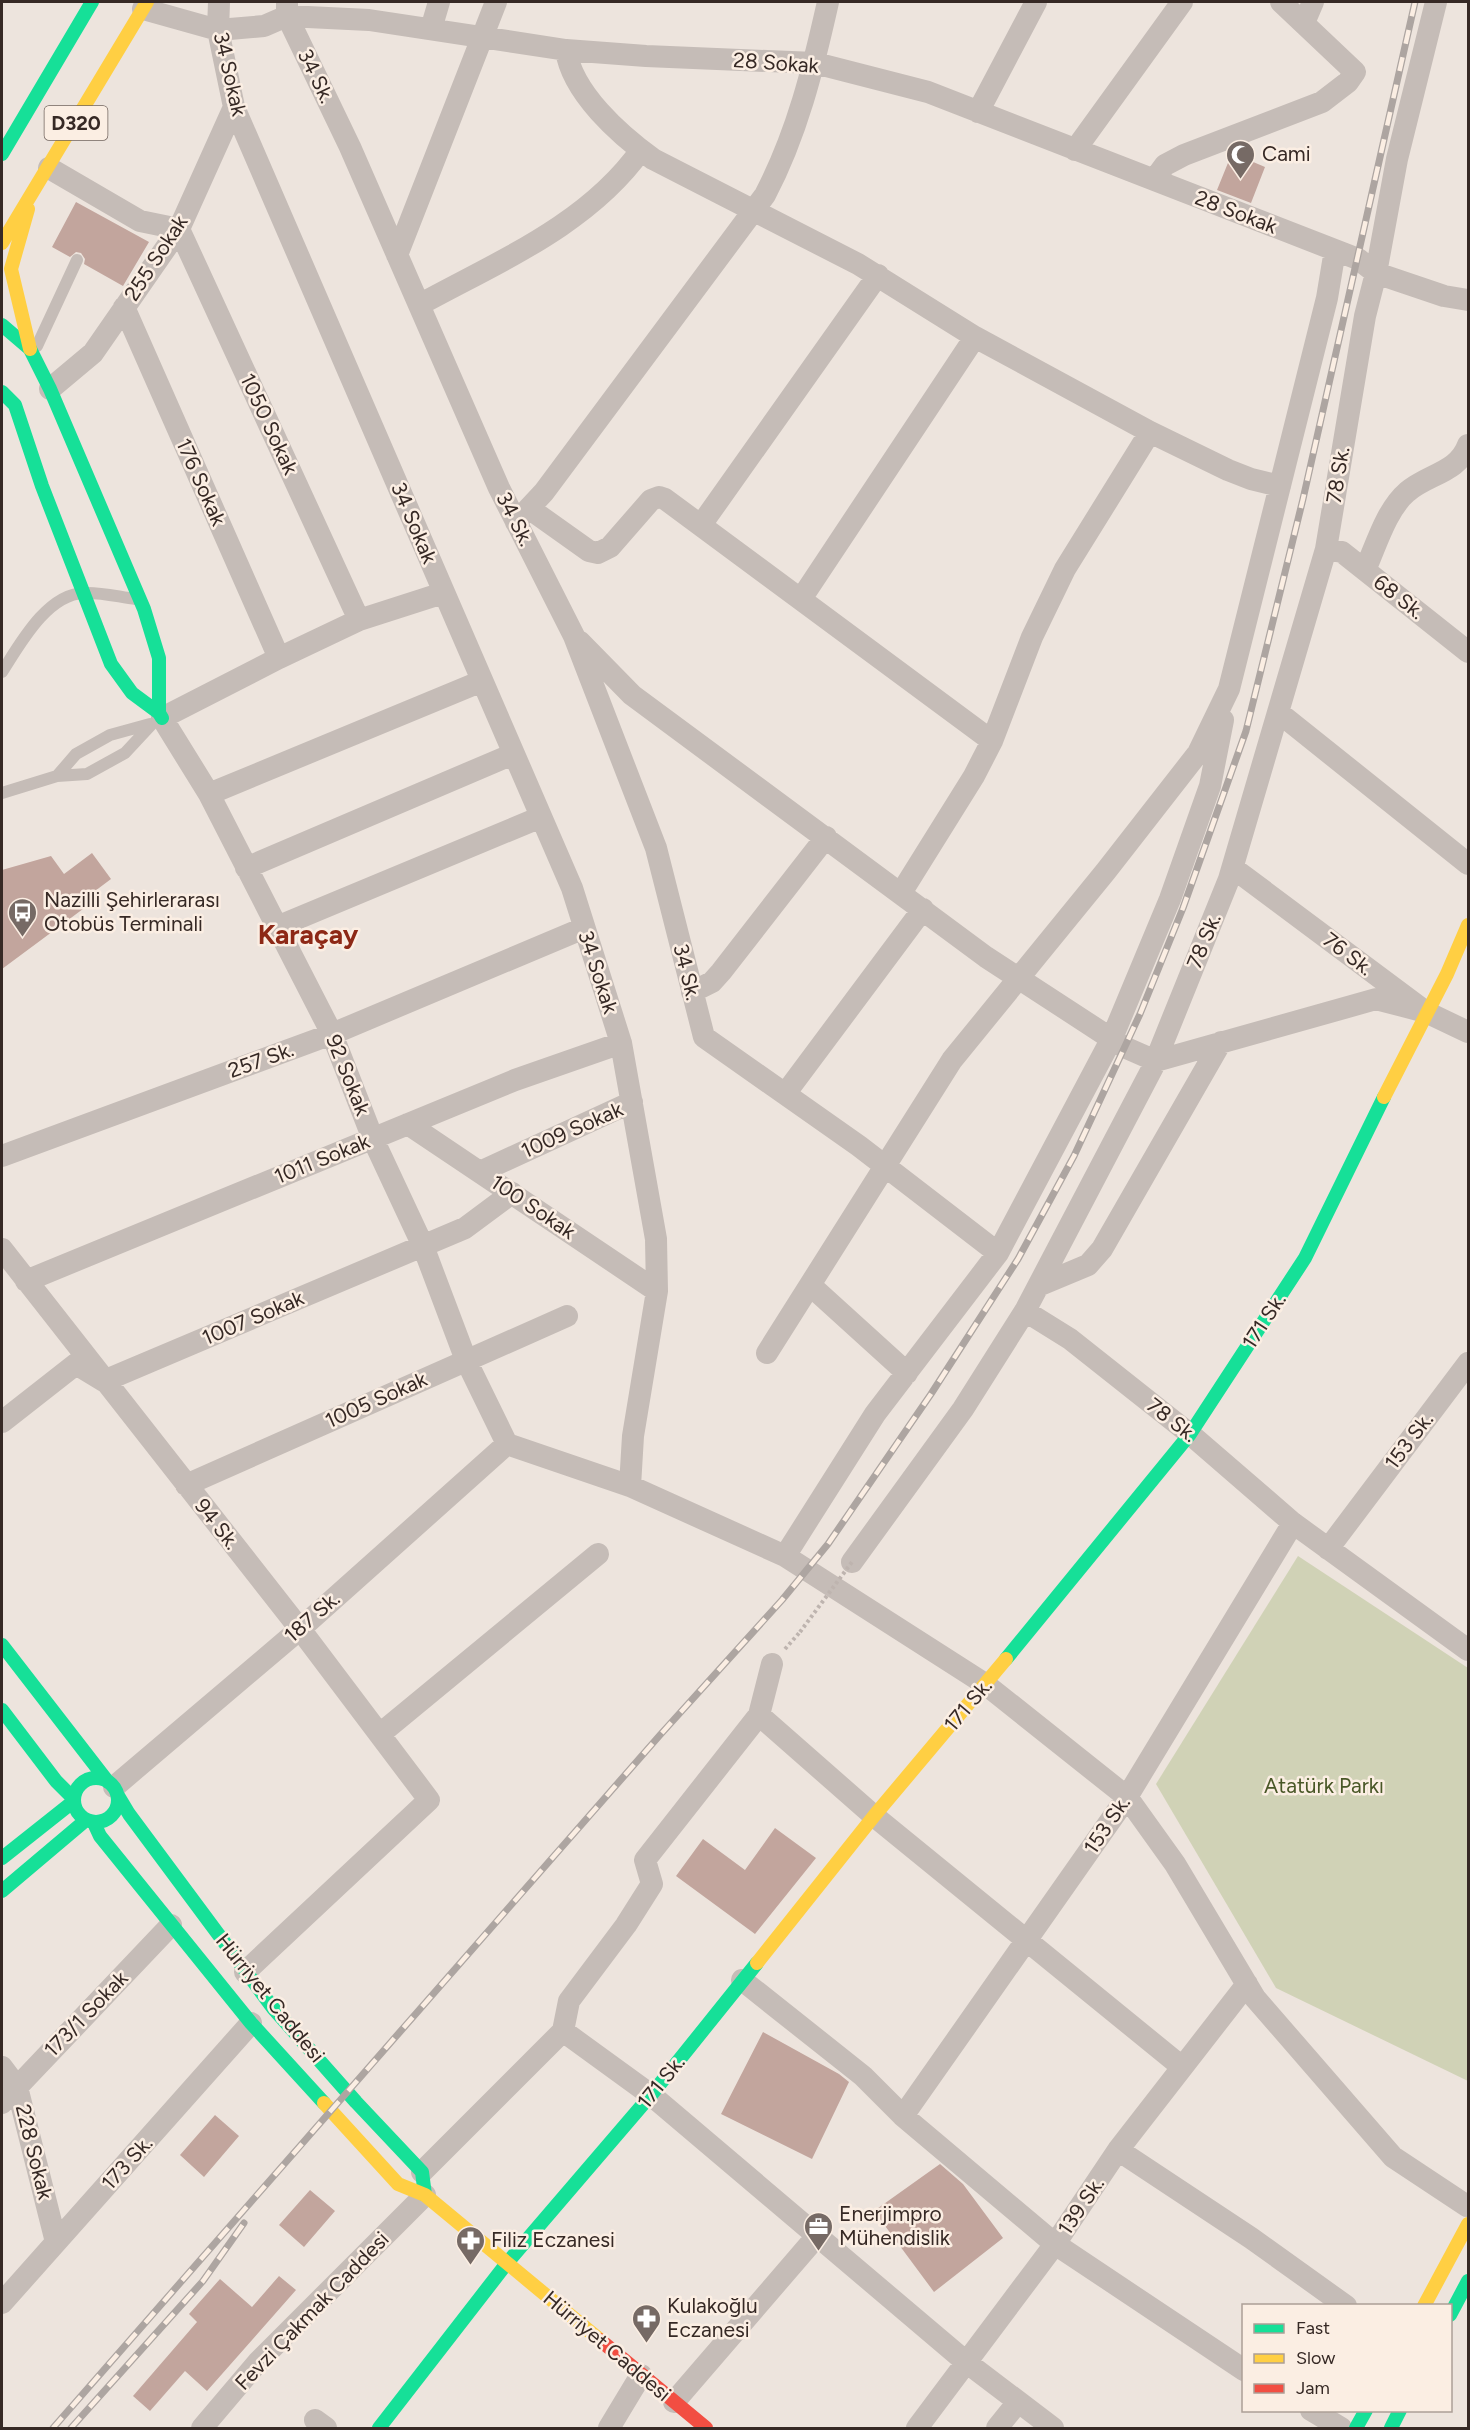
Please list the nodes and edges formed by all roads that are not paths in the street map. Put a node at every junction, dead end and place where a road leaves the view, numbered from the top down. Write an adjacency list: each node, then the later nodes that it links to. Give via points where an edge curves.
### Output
1 (89, 2): 23 (main road, D320)
2 (219, 2): 15 (street, 34 Sokak)
3 (439, 2): 14 (street)
4 (496, 2): 16 (street)
5 (828, 2): 18 (street)
6 (1036, 2): 20 (street)
7 (1182, 2): 22 (street)
8 (1281, 2): 13 (street)
9 (1313, 2): 13 (street)
10 (1436, 2): 33 (street, 78 Sk., via 1397,159)
11 (145, 5): 15 (street, 28 Sokak); 24 (main road, D320)
12 (287, 9): 14 (street, 28 Sokak); 15 (street, 28 Sokak, via 264,26); 31 (street, 34 Sk.)
13 (1304, 23): 25 (street, via 1355,72 1348,82 1322,102 1184,155 1166,165)
14 (431, 29): 16 (street, 28 Sokak)
15 (218, 30): 19 (street, 34 Sokak)
16 (483, 37): 17 (street, 28 Sokak); 31 (street)
17 (566, 50): 18 (street, 28 Sokak); 21 (street, via 567,61 605,118)
18 (815, 63): 20 (street, 28 Sokak, via 928,92); 27 (street, via 790,143)
19 (234, 107): 28 (street, 255 Sokak); 53 (street, 34 Sokak)
20 (978, 112): 22 (street, 28 Sokak)
21 (641, 150): 27 (street); 36 (street, via 608,191 555,230)
22 (1075, 150): 25 (street, 28 Sokak)
23 (2, 154)
24 (49, 168): 26 (main road, D320); 28 (street, via 103,208)
25 (1154, 180): 30 (street, 28 Sokak)
26 (32, 196): 29 (main road, D320); 40 (main road, via 11,269)
27 (754, 211): 34 (street); 48 (street)
28 (179, 229): 37 (street, 255 Sokak); 56 (street, 1050 Sokak)
29 (2, 243)
30 (1335, 249): 33 (street, 28 Sokak); 47 (street, via 1327,298)
31 (397, 255): 36 (street, 34 Sk.)
32 (77, 260): 40 (lane)
33 (1376, 273): 35 (street, 28 Sokak); 50 (street, 78 Sk., via 1365,316)
34 (878, 275): 39 (street); 49 (street)
35 (1468, 300)
36 (419, 305): 48 (street, 34 Sk., via 499,488)
37 (124, 307): 41 (street, 255 Sokak, via 93,352); 59 (street, 176 Sokak)
38 (2, 325): 40 (main road)
39 (975, 337): 43 (street); 54 (street)
40 (31, 352): 41 (main road)
41 (50, 389): 55 (main road)
42 (2, 392): 46 (main road, via 15,405)
43 (1149, 432): 47 (street, via 1228,470); 65 (street, via 1065,569 1032,637)
44 (1468, 445): 51 (street, via 1453,466 1407,492 1393,510)
45 (20, 462): 46 (main road)
46 (42, 486): 52 (main road)
47 (1281, 486): 62 (street)
48 (523, 515): 49 (street, via 598,553 610,547 655,498 665,499); 57 (street, 34 Sk.)
49 (701, 525): 54 (street)
50 (1326, 549): 51 (street, 68 Sk., via 1342,552); 63 (street, 78 Sk.)
51 (1365, 570): 58 (street, 68 Sk.)
52 (82, 592): 55 (lane); 60 (lane, via 56,602 32,627); 64 (main road, via 111,664)
53 (443, 593): 56 (street); 61 (street, 34 Sokak)
54 (801, 599): 65 (street)
55 (140, 600): 64 (main road, via 159,658)
56 (359, 620): 59 (street)
57 (574, 636): 71 (street, via 632,695); 81 (street, 34 Sk., via 656,848)
58 (1468, 652)
59 (279, 658): 64 (street)
60 (2, 672)
61 (482, 681): 66 (street, 34 Sokak); 69 (street)
62 (1229, 689): 80 (street, via 1198,753); 85 (street, via 1210,786 1170,899)
63 (1278, 712): 72 (street); 74 (street, 78 Sk.)
64 (157, 718): 67 (lane, via 110,735 76,754); 67 (lane, via 125,753 87,774); 69 (street, 92 Sokak)
65 (992, 741): 75 (street)
66 (513, 754): 70 (street, 34 Sokak); 73 (street)
67 (57, 776): 68 (lane)
68 (2, 794)
69 (209, 794): 73 (street, 92 Sokak)
70 (541, 817): 78 (street); 79 (street, 34 Sokak, via 572,888)
71 (826, 837): 75 (street); 81 (street, via 721,972)
72 (1468, 864)
73 (246, 868): 78 (street, 92 Sokak)
74 (1233, 868): 82 (street, 76 Sk.); 88 (street, 78 Sk.)
75 (901, 893): 76 (street)
76 (923, 909): 80 (street); 89 (street)
77 (1468, 924): 82 (main road, 171 Sk., via 1448,974)
78 (277, 927): 84 (street, 92 Sokak)
79 (584, 928): 84 (street, 257 Sk.); 87 (street, 34 Sokak)
80 (1019, 978): 85 (street); 94 (street, via 952,1060)
81 (692, 992): 89 (street, 34 Sk., via 704,1036)
82 (1426, 1012): 83 (street, 76 Sk.); 86 (street, via 1376,999); 112 (main road, 171 Sk., via 1305,1258)
83 (1468, 1032)
84 (332, 1034): 92 (street, 92 Sokak); 93 (street, 257 Sk.)
85 (1112, 1038): 88 (street); 99 (street)
86 (1221, 1042): 88 (street); 101 (street, via 1102,1250 1088,1265)
87 (621, 1043): 90 (street, 34 Sokak); 91 (street, 1011 Sokak, via 515,1080)
88 (1156, 1061): 101 (street, 78 Sk.)
89 (785, 1094): 94 (street)
90 (632, 1102): 95 (street, 1009 Sokak); 103 (street, 34 Sokak, via 656,1239)
91 (408, 1124): 92 (street, 1011 Sokak); 95 (street, 100 Sokak)
92 (373, 1138): 97 (street, 92 Sokak); 100 (street, 1011 Sokak)
93 (2, 1156)
94 (885, 1166): 99 (street); 102 (street)
95 (480, 1172): 96 (street, 100 Sokak)
96 (512, 1193): 97 (street, 1007 Sokak, via 465,1228); 103 (street, 100 Sokak)
97 (423, 1246): 107 (street, 92 Sokak); 110 (street, 1007 Sokak)
98 (2, 1249): 100 (street, 94 Sk.)
99 (998, 1253): 109 (street)
100 (26, 1281): 110 (street, 94 Sk.)
101 (1040, 1284): 104 (street, 78 Sk.)
102 (810, 1285): 106 (street); 109 (street)
103 (657, 1291): 115 (street, 34 Sokak, via 633,1436)
104 (1026, 1311): 112 (street, 78 Sk., via 1070,1339); 120 (street, via 963,1409)
105 (567, 1316): 107 (street, 1005 Sokak)
106 (767, 1353)
107 (466, 1360): 113 (street, 92 Sokak); 114 (street, 1005 Sokak)
108 (1468, 1363): 117 (street, 153 Sk.)
109 (907, 1373): 119 (street, via 875,1414)
110 (104, 1381): 111 (street, via 76,1364); 114 (street, 94 Sk.)
111 (2, 1422)
112 (1190, 1434): 116 (street, 78 Sk.); 125 (main road, 171 Sk.)
113 (507, 1444): 115 (street); 121 (street, 187 Sk.)
114 (186, 1485): 121 (street, 94 Sk.)
115 (630, 1486): 119 (street)
116 (1293, 1523): 117 (street, 78 Sk.); 130 (street, 153 Sk.)
117 (1328, 1549): 123 (street, 78 Sk.)
118 (598, 1554): 128 (street)
119 (784, 1556): 125 (street)
120 (852, 1562)
121 (300, 1629): 128 (street, 94 Sk.); 129 (street, 187 Sk.)
122 (2, 1645): 129 (main road, Hürriyet Caddesi)
123 (1468, 1648)
124 (772, 1664): 127 (street)
125 (985, 1684): 130 (street); 132 (main road, 171 Sk.)
126 (2, 1710): 131 (main road)
127 (759, 1715): 132 (street); 142 (street, via 645,1860 652,1884 569,2001)
128 (380, 1734): 138 (street, 94 Sk., via 429,1800)
129 (113, 1788): 131 (main road, via 93,1778 86,1780); 133 (main road, via 118,1801 113,1815 101,1822); 138 (main road, Hürriyet Caddesi)
130 (1127, 1797): 137 (street, 153 Sk.); 140 (street, via 1175,1864)
131 (74, 1800): 133 (main road, via 75,1809); 134 (main road)
132 (874, 1816): 137 (street); 139 (main road, 171 Sk.)
133 (90, 1821): 135 (main road); 136 (main road, Hürriyet Caddesi)
134 (2, 1858)
135 (2, 1891)
136 (171, 1925): 141 (main road, Hürriyet Caddesi); 145 (street, 173/1 Sokak)
137 (1028, 1941): 144 (street); 148 (street, 153 Sk.)
138 (245, 1972): 150 (main road, Hürriyet Caddesi)
139 (742, 1980): 146 (main road, 171 Sk.); 148 (street, via 862,2076)
140 (1247, 1984): 144 (street, 139 Sk.); 152 (street, via 1393,2157)
141 (251, 2023): 151 (main road, Hürriyet Caddesi, via 398,2184); 154 (street, 173 Sk.)
142 (563, 2031): 146 (street); 150 (street)
143 (2, 2067): 145 (street, 228 Sokak)
144 (1182, 2067): 149 (street, 139 Sk.)
145 (17, 2087): 147 (street, 173/1 Sokak); 154 (street, 228 Sokak)
146 (651, 2095): 153 (street); 156 (main road, 171 Sk.)
147 (2, 2103)
148 (903, 2116): 155 (street)
149 (1118, 2150): 155 (street, 139 Sk.); 159 (street)
150 (422, 2172): 151 (main road)
151 (425, 2195): 156 (main road, Hürriyet Caddesi); 170 (street, Fevzi Çakmak Caddesi, via 258,2362)
152 (1468, 2207): 160 (main road)
153 (817, 2236): 162 (street); 165 (street)
154 (56, 2242): 158 (street, 173 Sk.)
155 (1056, 2244): 162 (street, 139 Sk.); 163 (street)
156 (507, 2263): 164 (main road, Hürriyet Caddesi); 171 (main road, 171 Sk.)
157 (1468, 2282): 161 (main road)
158 (2, 2303)
159 (1343, 2304)
160 (1425, 2304)
161 (1452, 2311)
162 (966, 2362): 166 (street); 174 (street, 139 Sk.)
163 (1242, 2369)
164 (641, 2375): 165 (main road, Hürriyet Caddesi); 172 (street)
165 (674, 2402): 173 (main road, Hürriyet Caddesi)
166 (1018, 2402): 175 (street); 176 (street)
167 (1314, 2412): 177 (street)
168 (1365, 2412): 178 (main road)
169 (1399, 2412): 179 (main road)
170 (202, 2428)
171 (380, 2428)
172 (609, 2428)
173 (706, 2428)
174 (917, 2428)
175 (998, 2428)
176 (1053, 2428)
177 (1341, 2428)
178 (1356, 2428)
179 (1391, 2428)

